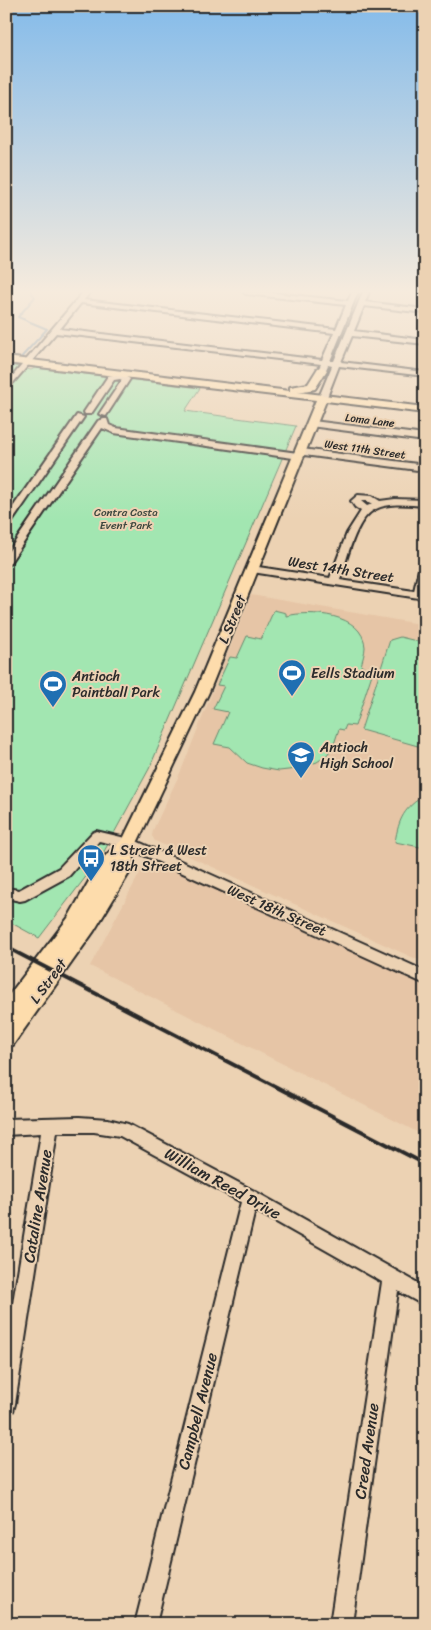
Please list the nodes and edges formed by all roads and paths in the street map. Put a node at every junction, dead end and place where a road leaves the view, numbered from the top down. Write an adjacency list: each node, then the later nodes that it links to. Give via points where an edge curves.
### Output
1 (24, 368): 10 (street)
2 (88, 368): 7 (main road)
3 (322, 368): 9 (main road, via 308,389)
4 (323, 368): 11 (street, L Street)
5 (334, 368): 11 (street, L Street)
6 (372, 368): 8 (street)
7 (123, 373): 9 (main road); 11 (main road); 13 (street, via 111,378); 14 (street, via 126,380)
8 (425, 374)
9 (259, 385): 11 (main road)
10 (6, 389)
11 (324, 395): 12 (main road); 15 (main road, L Street)
12 (425, 410)
13 (84, 415): 14 (street); 14 (street, via 81,422 88,424); 16 (street)
14 (103, 419): 16 (street); 18 (street, West 11th Street, via 105,426 114,430)
15 (313, 424): 17 (street, Loma Lane); 18 (main road, L Street)
16 (81, 434): 23 (street); 24 (street)
17 (425, 438)
18 (301, 454): 19 (street, West 11th Street); 26 (main road, L Street)
19 (425, 468)
20 (425, 503): 21 (street)
21 (380, 505): 22 (street); 22 (street, via 369,498 358,498 358,505)
22 (366, 510): 27 (street, via 357,523)
23 (6, 524)
24 (6, 562)
25 (425, 565): 28 (street)
26 (252, 569): 27 (street, West 14th Street); 29 (main road, L Street, via 202,692)
27 (334, 582): 28 (street, West 14th Street)
28 (422, 595)
29 (129, 843): 30 (street, West 18th Street, via 96,836 64,872 20,896); 31 (street, West 18th Street); 32 (main road, L Street, via 107,865 74,923); 33 (main road, L Street, via 122,870 88,926)
30 (6, 893)
31 (425, 978)
32 (6, 1014)
33 (6, 1039)
34 (50, 1126): 35 (street, William Reed Drive); 36 (street, William Reed Drive, via 106,1125 122,1129); 39 (street, Cataline Avenue)
35 (6, 1127)
36 (250, 1198): 37 (street, William Reed Drive); 40 (street, Campbell Avenue)
37 (391, 1278): 38 (street, William Reed Drive); 41 (street, Creed Avenue)
38 (425, 1297)
39 (6, 1404)
40 (145, 1624)
41 (341, 1624)

